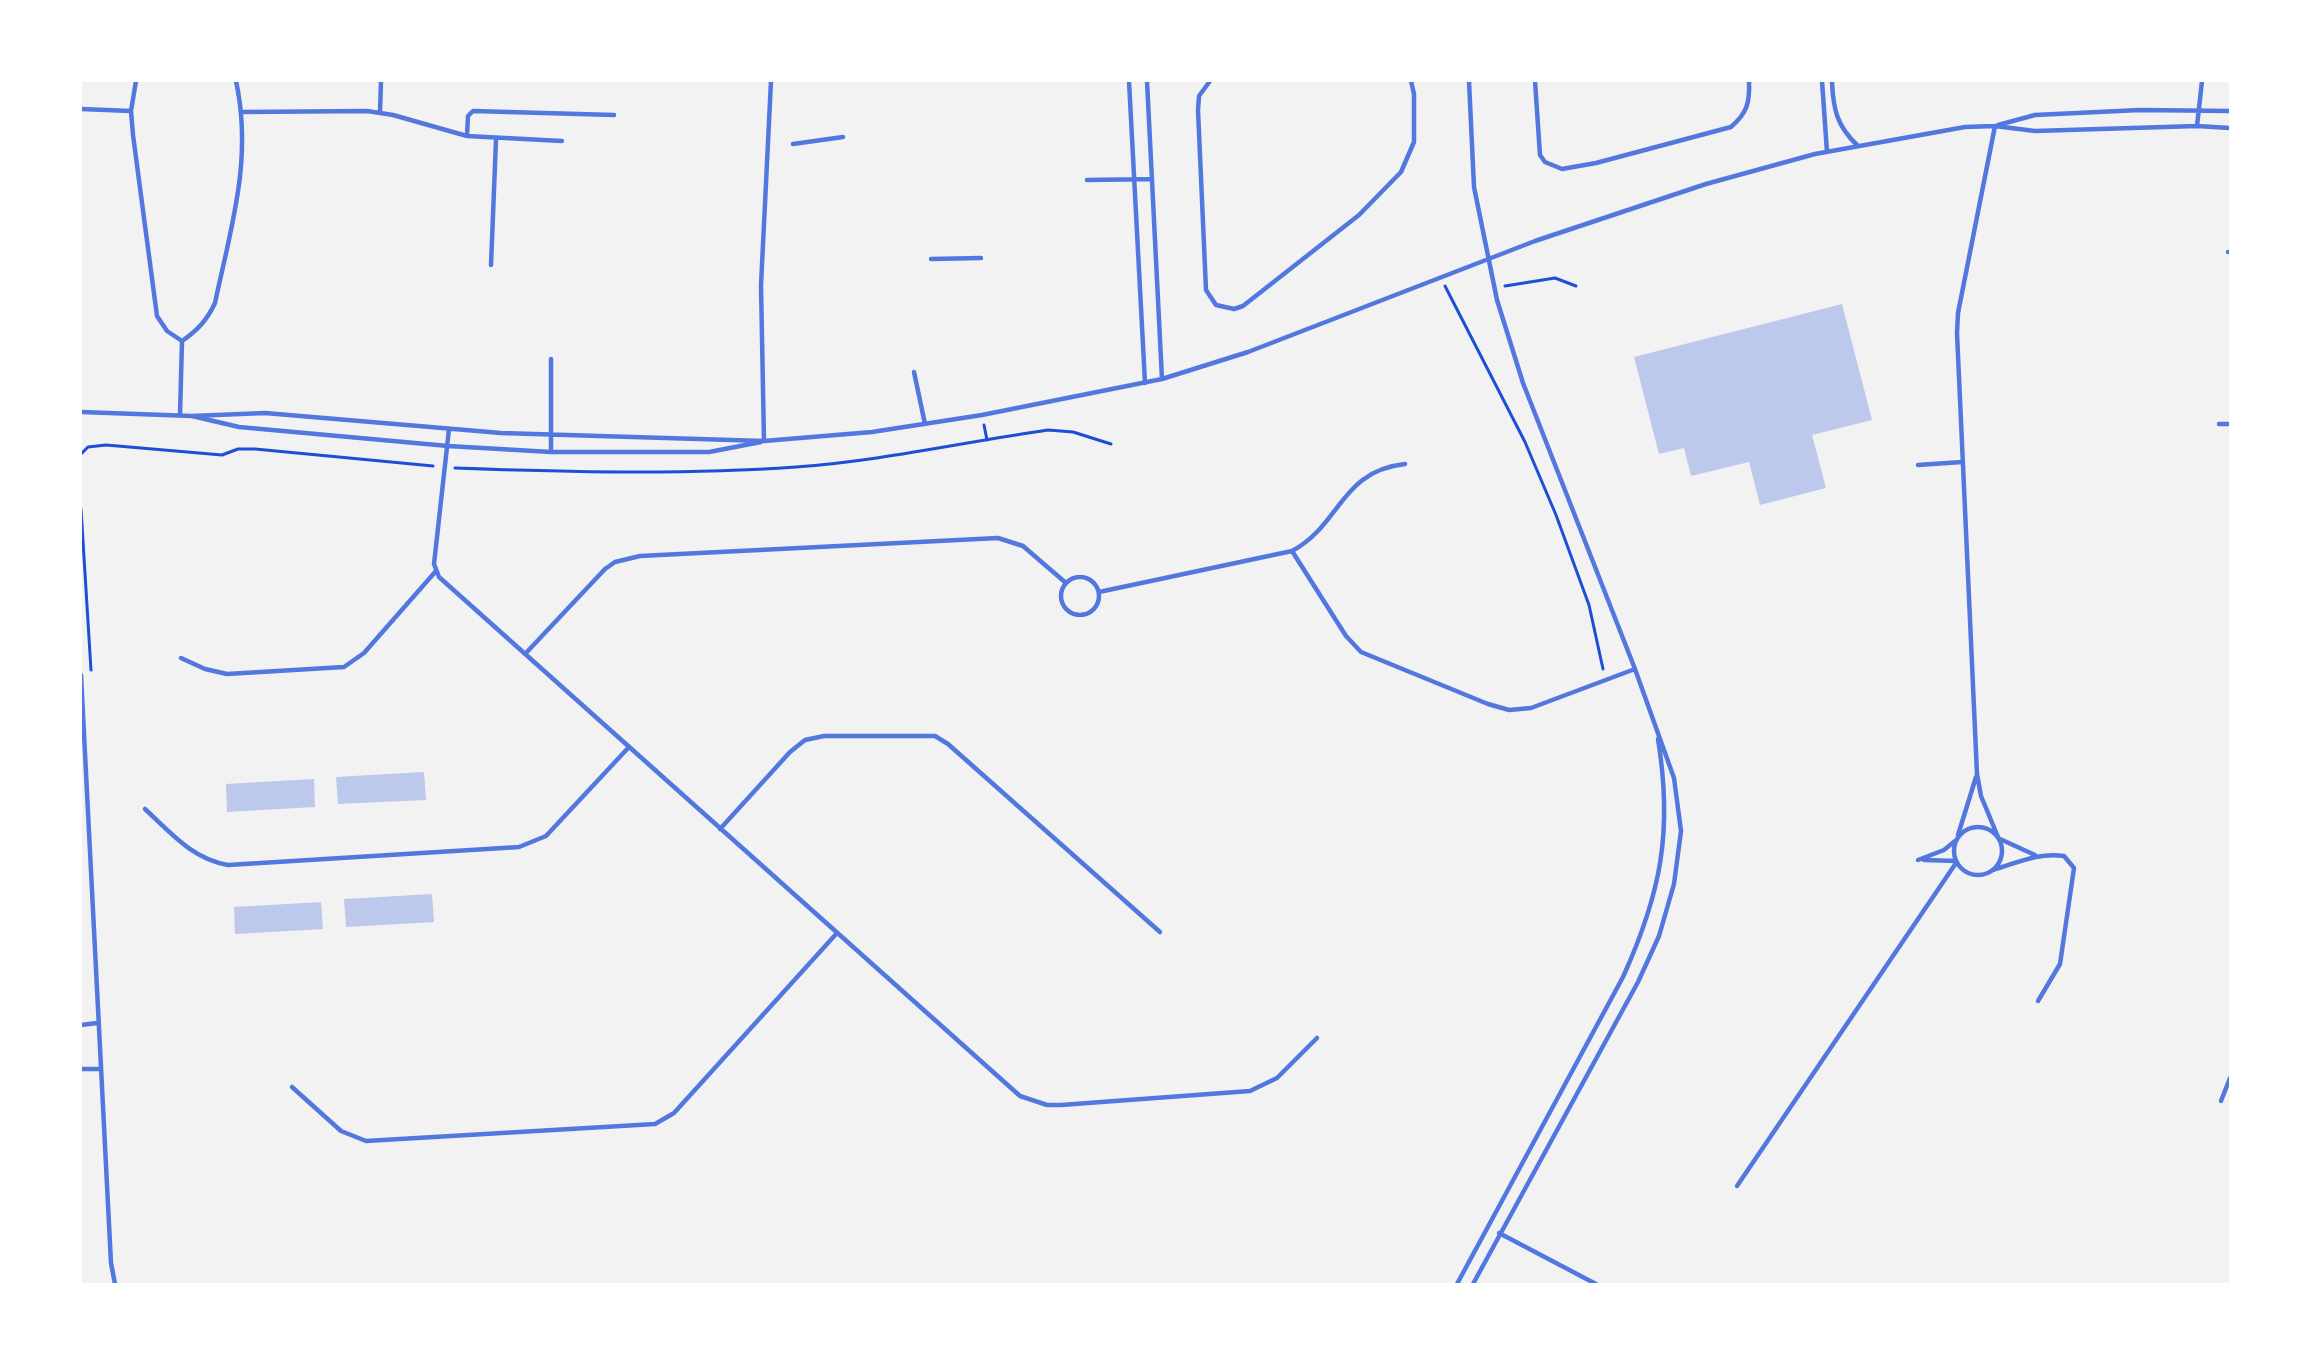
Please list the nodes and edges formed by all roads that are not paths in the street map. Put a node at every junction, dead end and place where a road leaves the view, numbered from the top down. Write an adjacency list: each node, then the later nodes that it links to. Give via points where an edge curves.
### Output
1 (136, 81): 17 (lane)
2 (236, 81): 19 (lane)
3 (381, 81): 20 (lane)
4 (771, 81): 51 (lane, via 761,285)
5 (1129, 81): 33 (lane)
6 (1147, 81): 32 (lane)
7 (1210, 81): 8 (lane, via 1198,96 1206,290 1216,305 1234,309 1243,306 1359,215 1401,172 1414,142 1414,94)
8 (1410, 81)
9 (1469, 81): 63 (lane, via 1470,148 1497,300 1522,383)
10 (1535, 81): 11 (lane, via 1540,155 1545,162 1562,169 1731,127 1744,116 1750,101)
11 (1749, 81)
12 (1822, 81): 31 (lane)
13 (1832, 81): 30 (lane, via 1838,121)
14 (2202, 81): 16 (lane)
15 (81, 109): 17 (lane)
16 (2199, 109): 18 (lane); 22 (lane, via 2035,116); 23 (lane)
17 (131, 111): 38 (lane, via 157,316 167,331)
18 (2230, 111)
19 (243, 112): 20 (lane); 38 (lane, via 243,165 215,303 202,325)
20 (380, 113): 25 (lane)
21 (614, 116): 25 (lane, via 473,111 468,116)
22 (1995, 126): 23 (lane, via 2035,131); 30 (lane, via 1935,131); 54 (lane, via 1958,313)
23 (2198, 126): 24 (lane)
24 (2230, 128)
25 (467, 136): 27 (lane)
26 (843, 137): 29 (lane)
27 (496, 140): 28 (lane); 37 (lane)
28 (562, 141)
29 (793, 144)
30 (1857, 146): 31 (lane)
31 (1827, 152): 41 (lane, via 1696,188 1535,241 1248,352)
32 (1152, 178): 33 (lane); 41 (lane)
33 (1134, 179): 34 (lane); 42 (lane)
34 (1087, 180)
35 (981, 258): 36 (lane)
36 (931, 259)
37 (491, 265)
38 (182, 341): 44 (lane)
39 (551, 359): 50 (lane)
40 (914, 372): 46 (lane)
41 (1162, 379): 42 (lane)
42 (1145, 383): 46 (lane)
43 (81, 412): 44 (lane)
44 (180, 415): 45 (lane)
45 (192, 416): 49 (lane, via 265,413); 52 (lane, via 239,427)
46 (926, 424): 51 (lane)
47 (2219, 424): 48 (lane)
48 (2230, 424)
49 (449, 429): 50 (lane); 52 (lane)
50 (551, 436): 51 (lane); 53 (lane)
51 (764, 441): 53 (lane, via 709,452)
52 (448, 446): 53 (lane); 58 (lane)
53 (551, 452)
54 (1962, 462): 56 (lane); 67 (lane)
55 (1405, 464): 57 (lane, via 1374,471 1360,479 1311,538)
56 (1918, 465)
57 (1292, 551): 60 (lane); 63 (lane, via 1346,636 1361,652 1488,704 1509,710 1531,708)
58 (435, 571): 61 (lane); 62 (lane, via 364,653 344,667 227,674)
59 (1066, 583): 60 (lane, via 1085,578); 60 (lane, via 1061,596 1063,603 1079,616 1092,612); 61 (lane, via 1023,546 998,538 640,556 604,569)
60 (1099, 592)
61 (525, 654): 66 (lane)
62 (181, 658)
63 (1635, 669): 65 (lane)
64 (81, 675): 78 (lane)
65 (1657, 728): 87 (lane, via 1674,778 1681,831 1674,884 1659,936 1638,982); 89 (lane, via 1665,778 1666,830 1659,881 1644,930 1623,977)
66 (629, 747): 68 (lane, via 546,836 519,847 228,865 214,863 190,850); 69 (lane)
67 (1977, 774): 70 (lane, via 1981,796); 71 (lane)
68 (144, 809)
69 (720, 829): 75 (lane, via 805,740 824,736 935,736); 76 (lane)
70 (1999, 838): 71 (lane, via 1982,827 1972,827); 72 (lane); 74 (lane, via 2002,856)
71 (1956, 839): 73 (lane); 73 (lane, via 1944,850 1918,860)
72 (2035, 855): 74 (lane); 77 (lane, via 2064,855 2074,868 2060,964)
73 (1956, 862): 74 (lane, via 1977,876); 86 (lane)
74 (1993, 870)
75 (1160, 932)
76 (837, 933): 80 (lane, via 1009,1088 1047,1105 1250,1091 1277,1078); 84 (lane, via 674,1113 655,1124 366,1141 341,1131)
77 (2038, 1001)
78 (97, 1023): 79 (lane); 82 (lane)
79 (81, 1025)
80 (1317, 1038)
81 (81, 1069): 82 (lane)
82 (99, 1069): 88 (lane)
83 (2230, 1078): 85 (lane)
84 (292, 1087)
85 (2221, 1101)
86 (1737, 1186)
87 (1499, 1233): 90 (lane); 91 (lane)
88 (115, 1284)
89 (1456, 1284)
90 (1473, 1284)
91 (1596, 1284)

